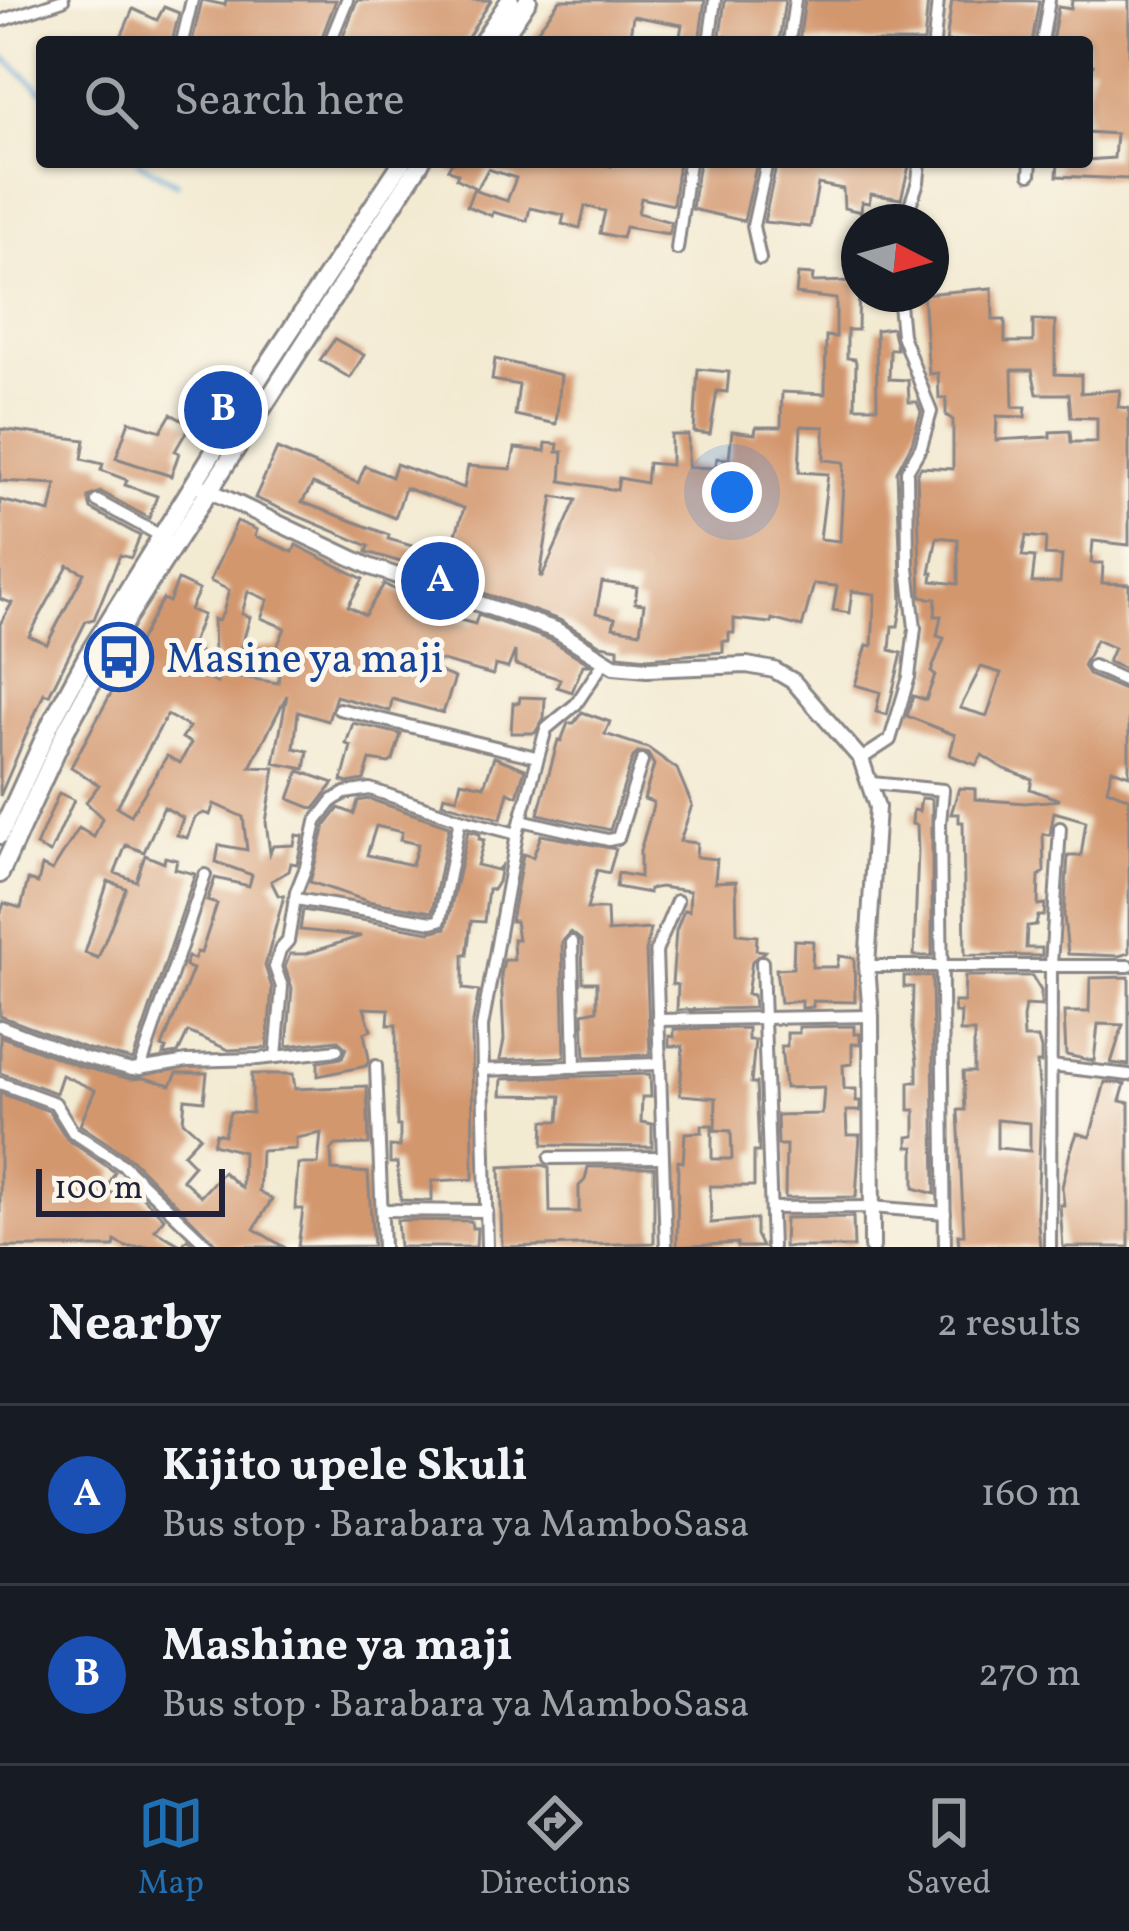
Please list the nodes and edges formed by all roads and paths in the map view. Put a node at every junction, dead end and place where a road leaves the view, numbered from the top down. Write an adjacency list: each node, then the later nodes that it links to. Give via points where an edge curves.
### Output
1 (62, 0): 10 (street)
2 (192, 0): 11 (street)
3 (347, 0): 12 (street)
4 (510, 0): 13 (main road)
5 (528, 0): 14 (main road)
6 (715, 0): 15 (street)
7 (796, 0): 16 (street)
8 (938, 0): 17 (street)
9 (1049, 0): 18 (street)
10 (0, 21)
11 (183, 36)
12 (332, 36)
13 (486, 36)
14 (504, 36)
15 (711, 36)
16 (790, 36)
17 (935, 36)
18 (1043, 36)
19 (398, 168): 28 (main road)
20 (417, 168): 28 (main road)
21 (688, 168): 25 (street)
22 (766, 168): 26 (street, via 753,226)
23 (919, 168): 24 (street)
24 (910, 204)
25 (677, 249)
26 (760, 259)
27 (900, 312): 36 (street, via 931,412 907,471 915,628 890,740)
28 (200, 486): 30 (main road); 31 (street, via 371,567 556,630); 44 (main road, via 99,666)
29 (97, 501): 30 (street)
30 (163, 537): 43 (main road, via 87,656)
31 (604, 662): 35 (street, via 576,704 546,729); 36 (street, via 774,670 794,681)
32 (1093, 666): 33 (street)
33 (1129, 682)
34 (339, 710): 35 (street)
35 (536, 757): 40 (street)
36 (860, 759): 38 (street)
37 (642, 761): 40 (street, via 618,838)
38 (872, 783): 50 (street, via 943,790); 52 (street)
39 (460, 819): 42 (street); 46 (street, via 370,789 345,793 316,822); 46 (street, via 440,920)
40 (521, 820): 42 (street)
41 (1060, 828): 51 (street)
42 (517, 834): 65 (street, via 482,1027)
43 (0, 835)
44 (0, 874)
45 (205, 875): 64 (street)
46 (296, 899): 59 (street, via 275,967 282,987)
47 (677, 901): 56 (street, via 656,951)
48 (572, 942): 62 (street)
49 (762, 962): 55 (street)
50 (944, 964): 51 (street); 52 (street); 74 (street)
51 (1051, 965): 53 (street); 63 (street)
52 (867, 966): 54 (street)
53 (1129, 966)
54 (871, 1016): 55 (street); 70 (street)
55 (762, 1019): 56 (street); 71 (street)
56 (658, 1020): 60 (street)
57 (0, 1026): 64 (street)
58 (337, 1050): 59 (street)
59 (276, 1057): 64 (street)
60 (658, 1064): 62 (street); 68 (street)
61 (376, 1066): 72 (street)
62 (575, 1066): 65 (street)
63 (1051, 1066): 66 (street); 82 (street)
64 (140, 1069)
65 (482, 1070): 73 (street)
66 (1129, 1076)
67 (0, 1083): 75 (street, via 55,1103 73,1132 124,1166)
68 (662, 1157): 69 (street); 78 (street)
69 (550, 1158)
70 (872, 1207): 71 (street); 74 (street); 80 (street)
71 (771, 1208): 79 (street)
72 (382, 1210): 73 (street); 76 (street)
73 (487, 1211): 77 (street)
74 (945, 1213): 81 (street)
75 (209, 1247)
76 (383, 1247)
77 (487, 1247)
78 (666, 1247)
79 (772, 1247)
80 (872, 1247)
81 (945, 1247)
82 (1050, 1247)

